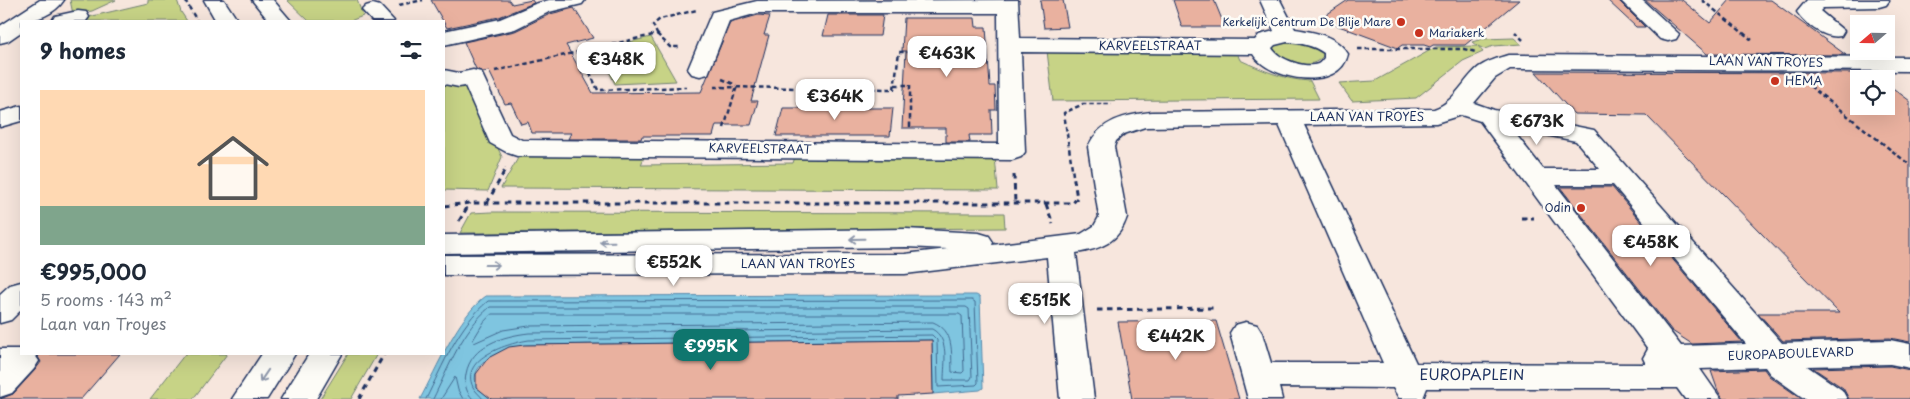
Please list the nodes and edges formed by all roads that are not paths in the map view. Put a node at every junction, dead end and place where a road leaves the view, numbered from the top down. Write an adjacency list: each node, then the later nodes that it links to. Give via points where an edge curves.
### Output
1 (54, 0): 10 (street)
2 (214, 0): 11 (street)
3 (262, 0): 12 (street)
4 (575, 0): 19 (street, via 542,8 507,24)
5 (1270, 0): 17 (street)
6 (1630, 0): 16 (street)
7 (1878, 0): 14 (street, via 1817,2 1808,12)
8 (1008, 3): 9 (street); 20 (street)
9 (754, 4): 24 (street, via 720,17)
10 (25, 20)
11 (226, 20)
12 (279, 20)
13 (20, 23): 18 (street)
14 (1833, 31)
15 (20, 33): 18 (street)
16 (1668, 34)
17 (1287, 35): 21 (street, via 1269,38); 21 (street, via 1310,38 1330,47 1335,52 1334,64 1306,71 1283,67 1266,58)
18 (0, 38)
19 (445, 38)
20 (1008, 45): 21 (street, KARVEELSTRAAT); 23 (street, KARVEELSTRAAT, via 1012,152 517,148 499,138 473,77)
21 (1261, 46)
22 (1910, 64): 25 (street, LAAN VAN TROYES, via 1508,62 1484,75)
23 (445, 78)
24 (704, 78)
25 (1459, 106): 27 (street); 28 (street, LAAN VAN TROYES, via 1429,117)
26 (20, 113): 29 (street)
27 (1489, 116): 30 (street, via 1585,136); 31 (street)
28 (1288, 118): 33 (street, LAAN VAN TROYES, via 1147,119 1111,131 1103,139 1101,147 1113,217 1110,226 1092,241); 45 (street)
29 (0, 120)
30 (1622, 177): 31 (street); 40 (street)
31 (1537, 178): 44 (street)
32 (445, 244): 33 (street, LAAN VAN TROYES, one-way to 32, via 906,238)
33 (1061, 246): 34 (street, LAAN VAN TROYES, one-way to 33, via 905,264); 50 (street)
34 (450, 267)
35 (20, 293): 36 (street)
36 (0, 312)
37 (1246, 333): 47 (street)
38 (278, 355): 48 (street, one-way to 48)
39 (325, 355): 49 (street)
40 (1774, 355): 41 (street, EUROPABOULEVARD, via 1890,352); 44 (street, EUROPABOULEVARD); 51 (street, via 1782,365)
41 (1910, 356)
42 (1619, 358): 44 (street, EUROPABOULEVARD)
43 (0, 362): 46 (street, via 22,361)
44 (1687, 378): 45 (street, EUROPAPLEIN)
45 (1408, 383): 47 (street, EUROPAPLEIN)
46 (0, 384)
47 (1262, 387)
48 (249, 399)
49 (298, 399)
50 (1077, 399)
51 (1830, 399)

